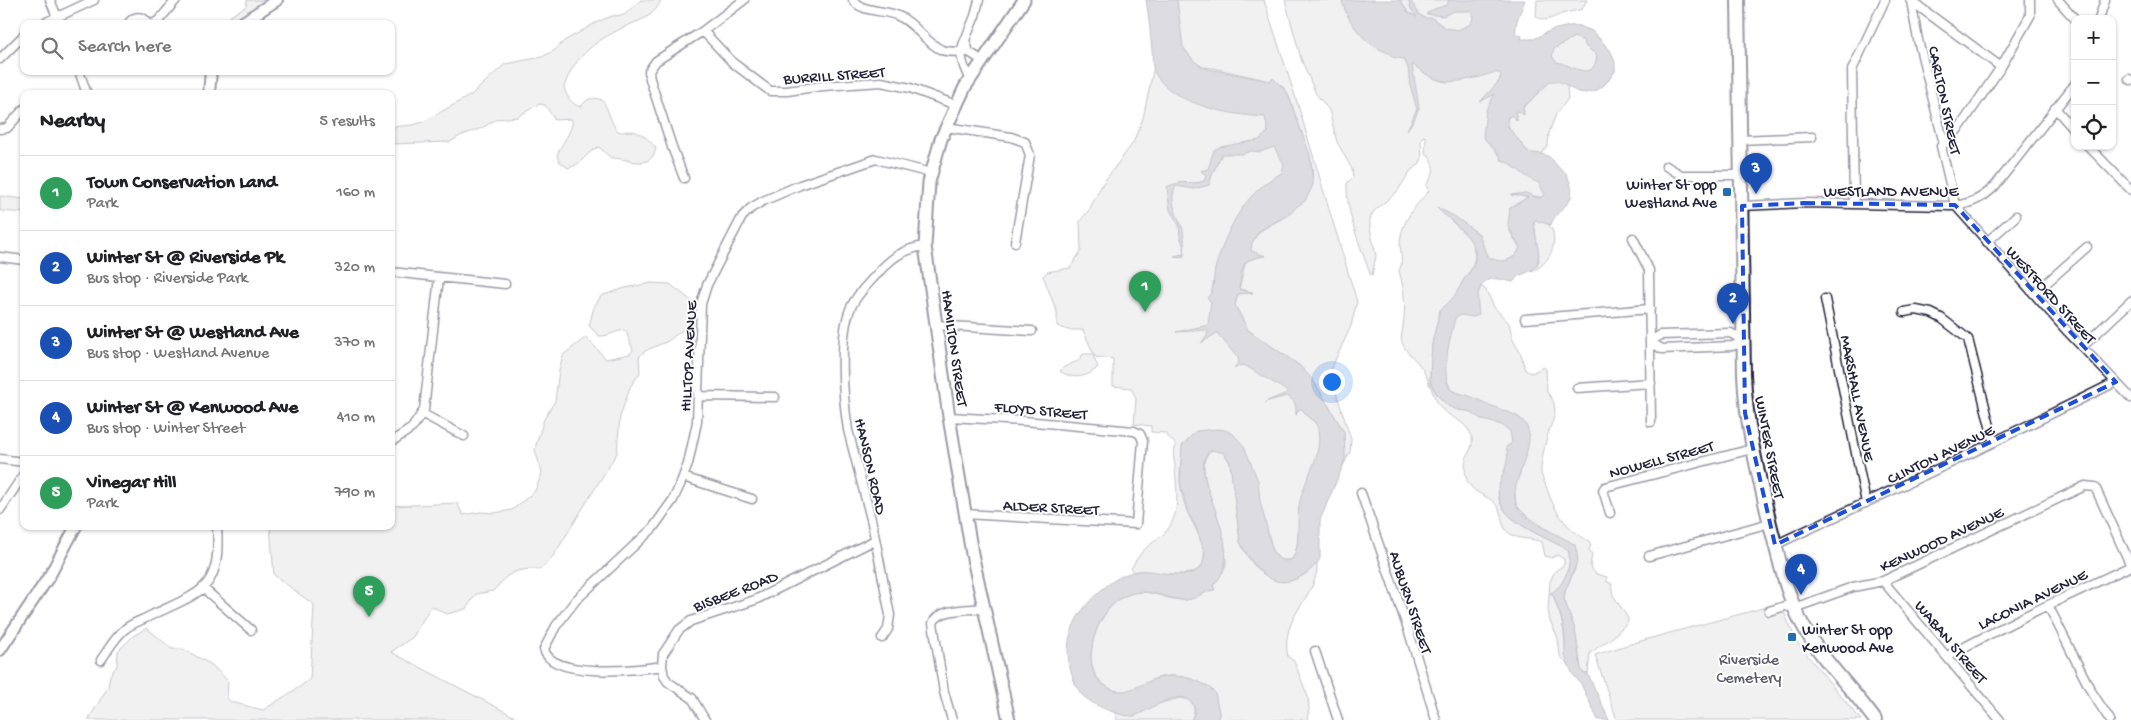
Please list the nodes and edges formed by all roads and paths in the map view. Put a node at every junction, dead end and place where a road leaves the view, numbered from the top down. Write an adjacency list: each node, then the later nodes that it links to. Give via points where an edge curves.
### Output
1 (50, 0): 19 (street)
2 (94, 0): 19 (street)
3 (176, 0): 22 (street)
4 (276, 0): 23 (street)
5 (744, 0): 24 (street)
6 (854, 0): 16 (street, via 859,6)
7 (875, 0): 16 (street)
8 (979, 0): 26 (street)
9 (1024, 0): 30 (main road, HAMILTON STREET)
10 (1738, 0): 45 (main road, WINTER STREET)
11 (1885, 0): 53 (street, via 1852,70)
12 (1910, 0): 31 (street); 46 (street, CARLTON STREET)
13 (2030, 0): 31 (street, via 2030,16)
14 (2058, 0): 17 (street)
15 (2105, 0): 18 (street)
16 (874, 9): 27 (street, via 907,20 939,49)
17 (2071, 15)
18 (2100, 15)
19 (59, 20)
20 (131, 20): 21 (street, via 138,17)
21 (145, 20)
22 (159, 20)
23 (246, 20)
24 (703, 31): 38 (street, BURRILL STREET, via 733,63 770,90 881,82 910,88); 51 (street, via 651,67 650,79)
25 (20, 39): 29 (street)
26 (965, 40): 27 (street); 28 (street)
27 (960, 51): 28 (street); 34 (street)
28 (969, 52): 30 (street)
29 (0, 59)
30 (983, 61): 34 (main road, HAMILTON STREET)
31 (2001, 67): 46 (street, via 1960,127)
32 (80, 75): 36 (street)
33 (211, 75): 37 (street)
34 (970, 80): 38 (main road, HAMILTON STREET)
35 (2071, 89): 39 (street, WESTLAND AVENUE)
36 (85, 90)
37 (209, 90)
38 (956, 105): 42 (main road, HAMILTON STREET)
39 (2055, 108): 41 (street); 55 (street, WESTLAND AVENUE, via 1988,193 1976,201)
40 (20, 113): 43 (street, via 6,128)
41 (2071, 126)
42 (946, 127): 49 (main road, HAMILTON STREET); 58 (street, via 1024,142 1030,155)
43 (0, 128)
44 (1812, 137): 45 (street)
45 (1741, 140): 50 (main road, WINTER STREET)
46 (1944, 144): 55 (street, CARLTON STREET, via 1941,146)
47 (2092, 150): 52 (street)
48 (1666, 166): 50 (street, via 1681,175)
49 (931, 173): 60 (main road, HAMILTON STREET); 81 (street, HILLTOP AVENUE, via 876,159 800,185 746,212 704,294 699,313)
50 (1741, 175): 54 (main road, WINTER STREET)
51 (684, 178)
52 (2131, 190)
53 (1854, 203): 54 (street, WESTLAND AVENUE); 55 (street, WESTLAND AVENUE)
54 (1742, 206): 76 (main road, WINTER STREET)
55 (1955, 206): 59 (street, WESTFORD STREET)
56 (2016, 216): 59 (street)
57 (1633, 238): 70 (street, via 1649,270)
58 (1015, 242)
59 (1987, 242): 67 (street, WESTFORD STREET)
60 (925, 246): 73 (main road, HAMILTON STREET); 105 (street, HANSON ROAD, via 902,252 880,270 850,308 845,328 846,414)
61 (2087, 247): 67 (street)
62 (0, 257): 63 (street)
63 (20, 260)
64 (395, 272): 65 (street)
65 (438, 277): 66 (street); 84 (street)
66 (504, 284)
67 (2034, 294): 77 (street, WESTFORD STREET)
68 (1825, 300): 97 (street, MARSHALL AVENUE)
69 (2131, 301): 77 (street)
70 (1650, 309): 72 (street); 75 (street)
71 (1904, 312): 89 (street, via 1931,313 1968,339)
72 (1525, 319)
73 (935, 325): 74 (street); 85 (main road, HAMILTON STREET)
74 (1032, 331)
75 (1650, 342): 76 (street, via 1662,349 1732,346); 76 (street, via 1660,335 1731,333); 79 (street)
76 (1744, 342): 90 (main road, WINTER STREET, via 1746,413)
77 (2082, 347): 78 (street, WESTFORD STREET)
78 (2116, 382): 83 (street, WESTFORD STREET); 89 (street, CLINTON AVENUE)
79 (1651, 383): 80 (street); 86 (street)
80 (1577, 388)
81 (699, 396): 82 (street); 93 (street, HILLTOP AVENUE, via 693,445)
82 (775, 397)
83 (2131, 398)
84 (423, 414): 87 (street); 88 (street, via 408,432)
85 (949, 417): 100 (main road, HAMILTON STREET); 102 (street, FLOYD STREET, via 1024,421 1140,434 1143,441)
86 (1651, 422)
87 (464, 436)
88 (395, 440)
89 (1994, 442): 97 (street, CLINTON AVENUE)
90 (1752, 449): 99 (street, NOWELL STREET, via 1605,487 1603,490); 101 (main road, WINTER STREET)
91 (0, 459): 92 (street)
92 (20, 462)
93 (683, 477): 96 (street); 121 (street, HILLTOP AVENUE, via 673,500 653,528 589,586 544,646 546,655 557,662 590,670)
94 (20, 480): 98 (street)
95 (1361, 493): 126 (street, AUBURN STREET)
96 (752, 499)
97 (1866, 503): 106 (street, CLINTON AVENUE)
98 (0, 510)
99 (1610, 513)
100 (965, 514): 102 (street, ALDER STREET); 112 (main road, HAMILTON STREET)
101 (1770, 523): 106 (main road, WINTER STREET); 107 (street)
102 (1136, 524)
103 (74, 530): 117 (street, via 50,575)
104 (217, 530): 110 (street, via 217,562)
105 (875, 540): 116 (street, HANSON ROAD, via 891,622); 121 (street, BISBEE ROAD, via 755,600 691,621 679,630 665,650)
106 (1775, 546): 113 (main road, WINTER STREET)
107 (1649, 556)
108 (2131, 566): 109 (street, KENWOOD AVENUE, via 2095,487 2090,486 2078,488); 111 (street, LACONIA AVENUE)
109 (1883, 580): 113 (street, KENWOOD AVENUE); 119 (street, WABAN STREET)
110 (203, 588): 115 (street); 120 (street, via 125,629)
111 (2048, 605): 119 (street, LACONIA AVENUE); 129 (street)
112 (983, 608): 123 (street, via 944,613 934,619 942,680); 124 (main road, HAMILTON STREET)
113 (1794, 608): 114 (street, KENWOOD AVENUE, via 1785,606); 127 (main road, WINTER STREET, via 1811,640)
114 (1769, 611)
115 (251, 630)
116 (882, 638)
117 (0, 650)
118 (1315, 651): 125 (street)
119 (1947, 656): 128 (street, WABAN STREET)
120 (101, 660)
121 (662, 666): 122 (street, via 665,678 692,698)
122 (705, 720)
123 (952, 720)
124 (1009, 720)
125 (1338, 720)
126 (1436, 720)
127 (1875, 720)
128 (2000, 720)
129 (2110, 720)

